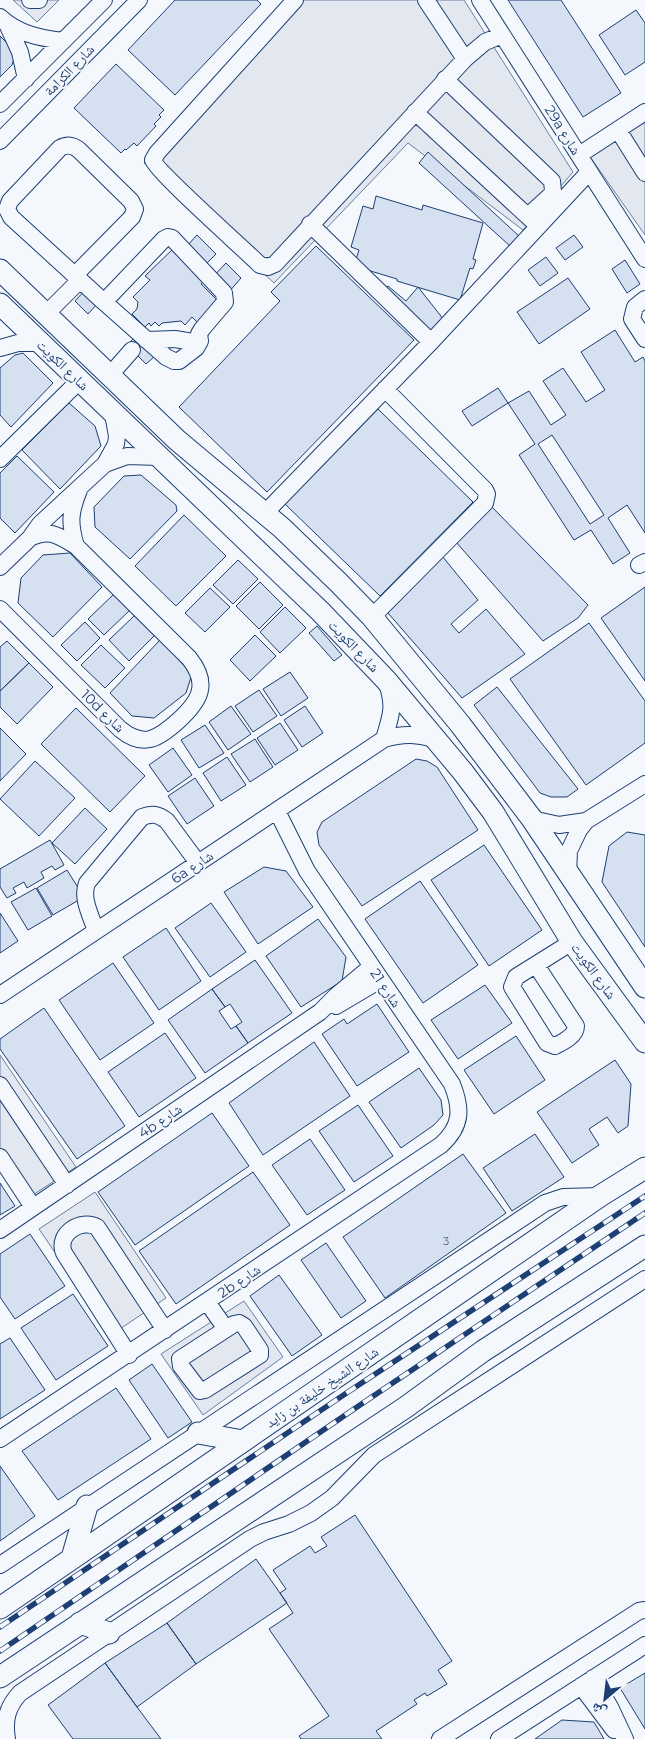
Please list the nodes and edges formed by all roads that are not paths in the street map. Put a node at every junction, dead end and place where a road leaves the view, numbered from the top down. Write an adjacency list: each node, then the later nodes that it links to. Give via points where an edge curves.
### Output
1 (30, 0): 2 (street)
2 (39, 0)
3 (104, 0): 10 (street, شارع الكرامة)
4 (139, 0): 18 (street, شارع الكرامة)
5 (295, 0): 23 (street, via 153,160 170,180 264,267 275,264)
6 (426, 0): 11 (street)
7 (480, 0): 9 (street, 29a شارع)
8 (3, 20): 10 (street, via 28,34); 12 (street, via 20,52)
9 (502, 35): 11 (street, via 485,42); 19 (street, 29a شارع)
10 (63, 41): 12 (street, شارع الكرامة)
11 (465, 59): 13 (street)
12 (26, 79): 14 (street, شارع الكرامة)
13 (445, 79): 15 (street); 22 (street, via 550,177 551,195)
14 (0, 104)
15 (415, 112): 22 (street); 23 (street)
16 (645, 112): 17 (street)
17 (618, 130): 19 (street); 21 (street)
18 (0, 141)
19 (579, 155): 20 (street, 29a شارع)
20 (590, 172): 22 (street); 25 (street, 29a شارع)
21 (645, 173)
22 (533, 222): 35 (street)
23 (310, 224): 35 (street)
24 (0, 258): 28 (main road)
25 (645, 259)
26 (0, 270): 28 (main road, شارع الكويت)
27 (78, 278): 27 (street, via 132,217 135,209 131,201 79,150 65,145 10,201 7,209); 30 (street); 32 (street)
28 (16, 286): 32 (main road, شارع الكويت)
29 (645, 299): 33 (street, via 632,313)
30 (104, 302): 34 (street); 34 (street, via 164,239 170,237 226,296 224,304 199,334 199,343 183,359 174,361)
31 (0, 304): 36 (main road, شارع الكويت)
32 (46, 314): 38 (main road, شارع الكويت)
33 (645, 339)
34 (140, 342): 38 (street)
35 (431, 342): 40 (street)
36 (40, 343): 37 (street, via 18,343); 39 (main road, شارع الكويت)
37 (0, 348)
38 (110, 375): 46 (main road, شارع الكويت, via 202,462)
39 (79, 381): 41 (main road, شارع الكويت); 43 (street)
40 (385, 389): 46 (street); 53 (street, via 482,487 487,499)
41 (113, 414): 42 (main road, شارع الكويت); 44 (street, via 116,444)
42 (159, 458): 44 (street, via 127,456); 50 (main road, شارع الكويت)
43 (0, 460)
44 (105, 464): 45 (street)
45 (81, 486): 47 (street, via 40,524); 48 (street, via 70,519)
46 (265, 513): 51 (main road, شارع الكويت)
47 (30, 538): 48 (street, 10d شارع, via 38,534 55,534); 49 (street)
48 (76, 546): 52 (street, 10d شارع, via 196,667 201,688 198,699 163,734 144,740 127,734)
49 (0, 567)
50 (290, 582): 51 (main road, via 286,568 297,559); 54 (main road, شارع الكويت)
51 (338, 582): 53 (main road, شارع الكويت)
52 (0, 609)
53 (372, 617): 59 (main road, شارع الكويت, via 460,724)
54 (386, 680): 55 (street, via 392,706); 56 (main road, شارع الكويت)
55 (384, 739): 56 (street, 6a شارع, via 412,734); 58 (street, 6a شارع)
56 (438, 740): 63 (main road, شارع الكويت, via 493,812)
57 (645, 784): 60 (street)
58 (272, 814): 61 (street, 6a شارع); 68 (street, شارع 21)
59 (532, 819): 60 (street, via 559,825); 62 (main road, شارع الكويت)
60 (586, 821): 62 (street, via 569,851)
61 (198, 863): 65 (street, 6a شارع); 65 (street, via 161,816 148,814 142,817 85,887 84,896)
62 (568, 874): 64 (main road, شارع الكويت)
63 (547, 899): 64 (main road, via 565,920 576,927 589,922); 66 (main road, شارع الكويت)
64 (593, 909): 69 (main road, شارع الكويت)
65 (96, 931): 70 (street, 6a شارع)
66 (572, 942): 67 (street); 71 (main road, شارع الكويت)
67 (536, 965): 67 (street, via 516,977 512,986 547,1042 555,1046 577,1029)
68 (376, 973): 73 (street, شارع 21, via 452,1084); 76 (street, 4b شارع, via 346,1000 320,1012)
69 (645, 987)
70 (0, 995)
71 (644, 1042)
72 (0, 1085): 76 (street)
73 (460, 1107): 82 (street, 2b شارع, via 455,1129 441,1145)
74 (0, 1157): 78 (street)
75 (645, 1168): 77 (main road, شارع الشيخ خليفة بن زايد)
76 (66, 1185): 78 (street, 4b شارع)
77 (600, 1196): 86 (street, via 563,1197 545,1203); 88 (main road, شارع الشيخ خليفة بن زايد)
78 (33, 1208): 79 (street, 4b شارع)
79 (0, 1230)
80 (641, 1249): 94 (main road, via 483,1351 406,1407)
81 (645, 1279): 95 (street, via 374,1455 317,1510 250,1539)
82 (208, 1302): 83 (street); 84 (street, 2b شارع)
83 (226, 1329): 83 (street, via 180,1359 181,1366 200,1391 260,1355 260,1350 242,1324 236,1323)
84 (165, 1330): 85 (street, 2b شارع); 85 (street, via 98,1227 86,1223 80,1225 62,1242 64,1253)
85 (129, 1354): 87 (street, 2b شارع)
86 (198, 1432): 88 (main road); 89 (street)
87 (0, 1440)
88 (243, 1441): 90 (main road, شارع الشيخ خليفة بن زايد)
89 (88, 1506): 90 (main road); 91 (street)
90 (72, 1558): 92 (main road, شارع الشيخ خليفة بن زايد)
91 (0, 1565)
92 (0, 1608)
93 (645, 1610): 102 (street)
94 (80, 1623): 95 (main road); 97 (main road)
95 (109, 1634): 101 (street, via 20,1693 8,1712)
96 (645, 1645): 98 (street)
97 (0, 1677)
98 (587, 1682): 103 (street); 104 (street); 105 (street, via 610,1707)
99 (0, 1736): 100 (street)
100 (2, 1739)
101 (7, 1739)
102 (440, 1739)
103 (498, 1739)
104 (621, 1739)
105 (625, 1739)

